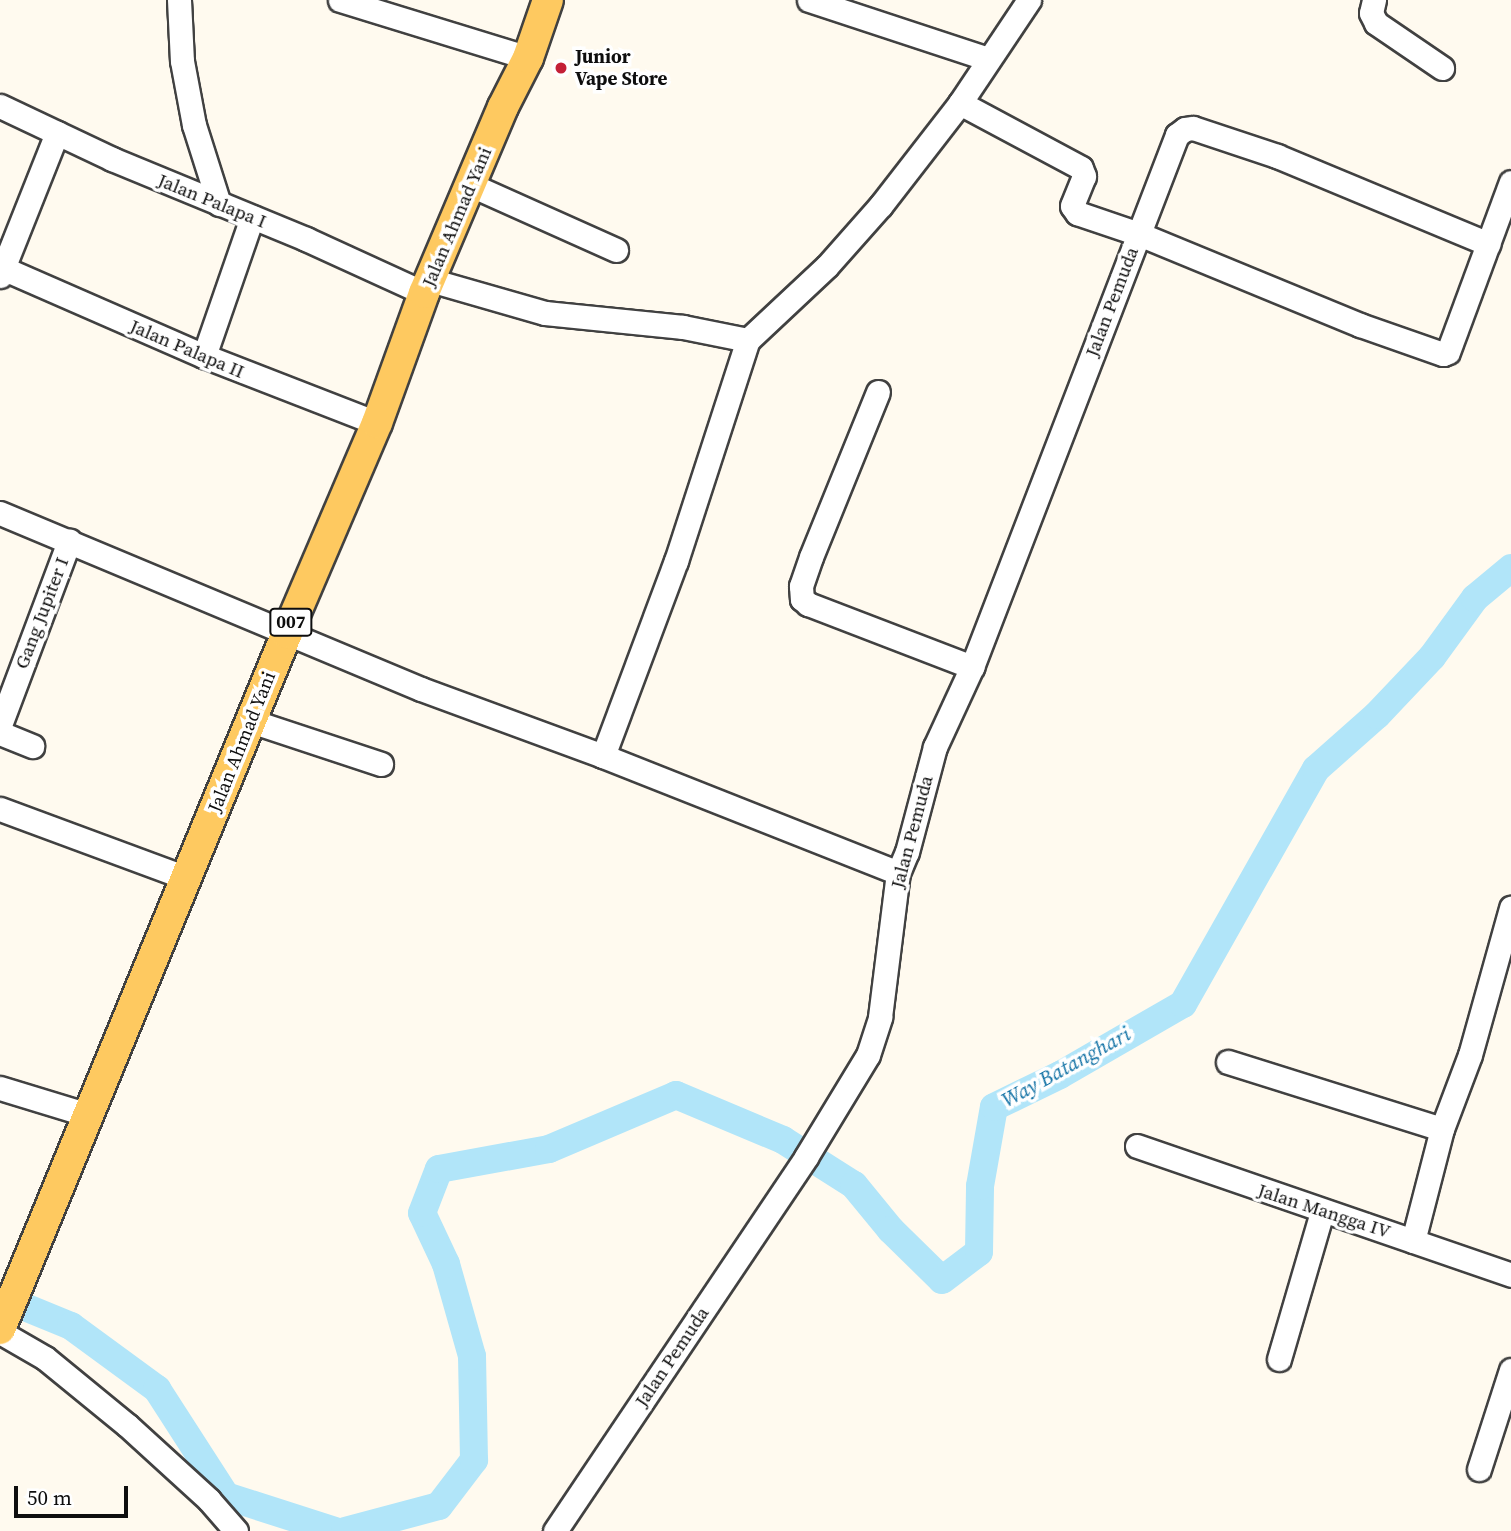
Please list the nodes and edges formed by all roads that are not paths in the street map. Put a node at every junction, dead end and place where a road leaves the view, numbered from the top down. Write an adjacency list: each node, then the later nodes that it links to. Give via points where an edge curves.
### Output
1 (340, 0): 7 (street)
2 (548, 0): 7 (main road, Jalan Ahmad Yani / 007)
3 (809, 0): 8 (street)
4 (1029, 0): 8 (street)
5 (1374, 0): 9 (street, via 1371,13 1377,23)
6 (177, 1): 15 (street, via 194,125)
7 (528, 58): 14 (main road, Jalan Ahmad Yani / 007)
8 (988, 59): 10 (street)
9 (1442, 68)
10 (960, 103): 17 (street, via 1080,168 1084,176 1074,211); 22 (street, via 836,256)
11 (0, 106): 12 (street, Jalan Palapa I)
12 (57, 133): 15 (street, Jalan Palapa I); 20 (street)
13 (1511, 182): 18 (street)
14 (471, 185): 19 (street); 21 (main road, Jalan Ahmad Yani / 007)
15 (219, 204): 16 (street, Jalan Palapa I)
16 (252, 217): 21 (street, Jalan Palapa I); 23 (street)
17 (1139, 234): 18 (street, Jalan Pemuda, via 1177,135 1185,129 1203,130 1277,156); 18 (street, via 1272,291 1444,354); 29 (street, Jalan Pemuda)
18 (1488, 244)
19 (616, 250)
20 (1, 271): 23 (street, Jalan Palapa II)
21 (427, 287): 22 (street, Jalan Palapa I, via 545,313 683,327); 25 (main road, Jalan Ahmad Yani / 007)
22 (748, 341): 34 (street, via 677,561)
23 (204, 356): 25 (street, Jalan Palapa II)
24 (878, 392): 29 (street, via 811,557 801,586 802,598)
25 (377, 423): 28 (main road, Jalan Ahmad Yani / 007)
26 (0, 513): 27 (street)
27 (69, 541): 28 (street); 31 (street, Gang Jupiter I)
28 (287, 633): 30 (main road, Jalan Ahmad Yani / 007); 34 (street, via 421,689)
29 (972, 667): 37 (street, Jalan Pemuda, via 934,747)
30 (251, 720): 35 (street); 38 (main road, Jalan Ahmad Yani / 007)
31 (0, 725)
32 (0, 733): 33 (street)
33 (32, 746)
34 (603, 756): 37 (street)
35 (382, 764)
36 (0, 809): 38 (street)
37 (898, 873): 53 (street, Jalan Pemuda, via 880,1017 868,1055 806,1157)
38 (187, 878): 42 (main road, Jalan Ahmad Yani / 007)
39 (1511, 908): 43 (street, via 1470,1055)
40 (1228, 1062): 43 (street)
41 (0, 1088): 42 (street)
42 (89, 1115): 48 (main road, Jalan Ahmad Yani / 007)
43 (1442, 1129): 46 (street)
44 (1137, 1146): 45 (street, Jalan Mangga IV)
45 (1322, 1212): 46 (street, Jalan Mangga IV); 49 (street)
46 (1413, 1241): 47 (street, Jalan Mangga IV)
47 (1511, 1275)
48 (1, 1327): 52 (street, via 127,1425)
49 (1279, 1359)
50 (1511, 1370): 51 (street)
51 (1479, 1469)
52 (236, 1531)
53 (555, 1531)

